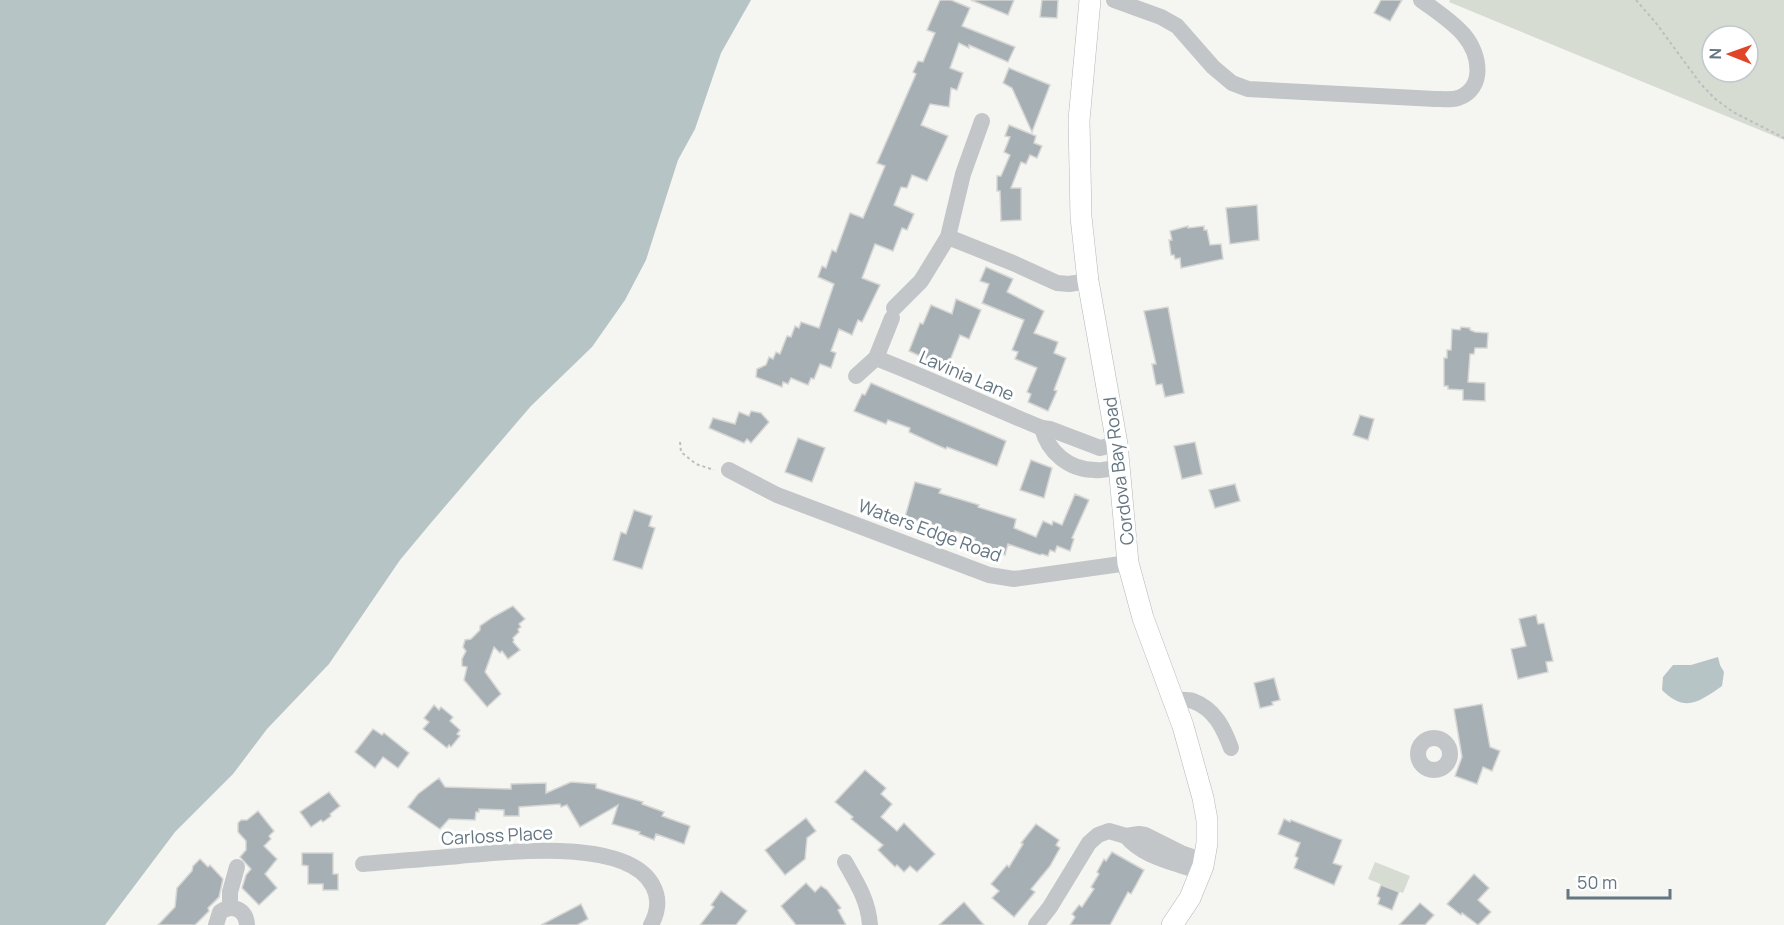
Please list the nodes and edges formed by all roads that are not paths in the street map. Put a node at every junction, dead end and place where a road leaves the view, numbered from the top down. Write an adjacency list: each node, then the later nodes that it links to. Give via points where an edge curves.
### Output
1 (1090, 0): 6 (main road, Cordova Bay Road, via 1079,120 1080,218)
2 (1114, 0): 3 (street, via 1177,26 1213,68 1232,83 1248,89 1456,99 1475,85 1478,63 1474,50 1448,19)
3 (1421, 0)
4 (982, 121): 5 (street, via 963,174)
5 (948, 237): 6 (street, via 1058,283); 7 (street, via 921,281 893,313)
6 (1088, 281): 10 (main road, Cordova Bay Road)
7 (876, 358): 8 (street); 9 (street, Lavinia Lane)
8 (856, 376)
9 (1042, 428): 10 (street, Lavinia Lane, via 1100,448); 11 (street, via 1045,441 1069,464 1096,471)
10 (1117, 444): 11 (main road, Cordova Bay Road)
11 (1119, 467): 13 (main road, Cordova Bay Road)
12 (729, 470): 13 (street, Waters Edge Road, via 777,495 989,575 1014,579)
13 (1128, 563): 14 (main road, Cordova Bay Road, via 1143,618)
14 (1174, 700): 15 (street, via 1193,701 1210,712 1222,724); 19 (main road, Cordova Bay Road, via 1207,819)
15 (1231, 748)
16 (845, 862): 24 (street, via 864,895)
17 (363, 864): 23 (street, Carloss Place, via 535,850 606,857 636,868 652,884 658,900)
18 (237, 867): 20 (street)
19 (1202, 867): 25 (street, via 1144,835 1126,836 1109,831 1089,843); 26 (main road, Cordova Bay Road, via 1190,898)
20 (230, 908): 21 (street, via 220,912); 22 (street, via 244,914)
21 (216, 925)
22 (247, 925)
23 (651, 925)
24 (870, 925)
25 (1036, 925)
26 (1172, 925)

